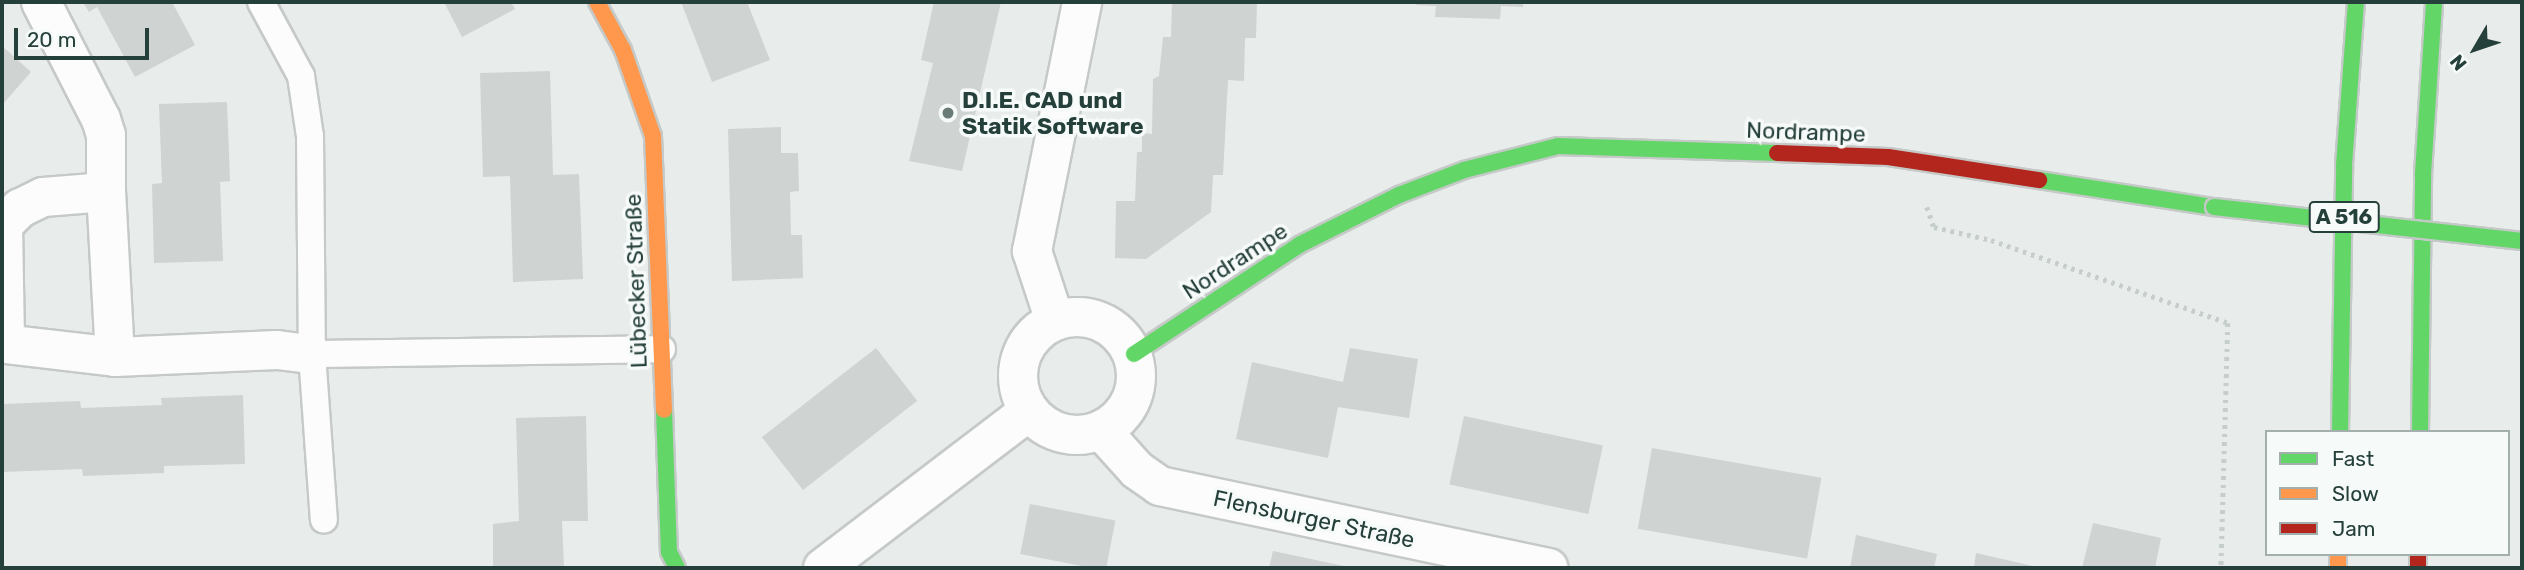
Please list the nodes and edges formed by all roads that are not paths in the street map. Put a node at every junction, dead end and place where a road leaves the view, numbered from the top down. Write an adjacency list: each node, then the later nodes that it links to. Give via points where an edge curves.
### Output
1 (41, 2): 7 (street, via 101,119 106,135)
2 (261, 2): 12 (lane, via 301,76 310,136)
3 (597, 2): 11 (main road, Lübecker Straße, via 623,50 653,136)
4 (1082, 2): 9 (street, via 1032,251)
5 (2356, 2): 17 (main road, A 516, via 2344,165)
6 (2434, 2): 18 (main road, via 2423,174)
7 (106, 192): 10 (street, via 43,197 20,208 4,225); 14 (street)
8 (2522, 241): 13 (main road, Nordrampe, bridge, via 2214,207 1910,160 1558,146 1512,156 1399,195 1349,219 1299,245)
9 (1055, 321): 13 (street, via 1081,316 1094,319 1118,332); 15 (street, via 1033,336 1020,359 1020,386)
10 (4, 344): 14 (street)
11 (662, 349): 12 (lane); 20 (main road, Lübecker Straße, via 668,552)
12 (312, 354): 14 (street, via 277,350); 19 (lane)
13 (1134, 354): 16 (street, via 1131,399)
14 (115, 357)
15 (1030, 411): 16 (street, via 1046,427 1065,435 1079,437); 21 (street)
16 (1101, 430): 22 (street, Flensburger Straße, via 1137,470 1160,486)
17 (2340, 430)
18 (2420, 430)
19 (324, 520)
20 (677, 568)
21 (823, 568)
22 (1548, 568)

